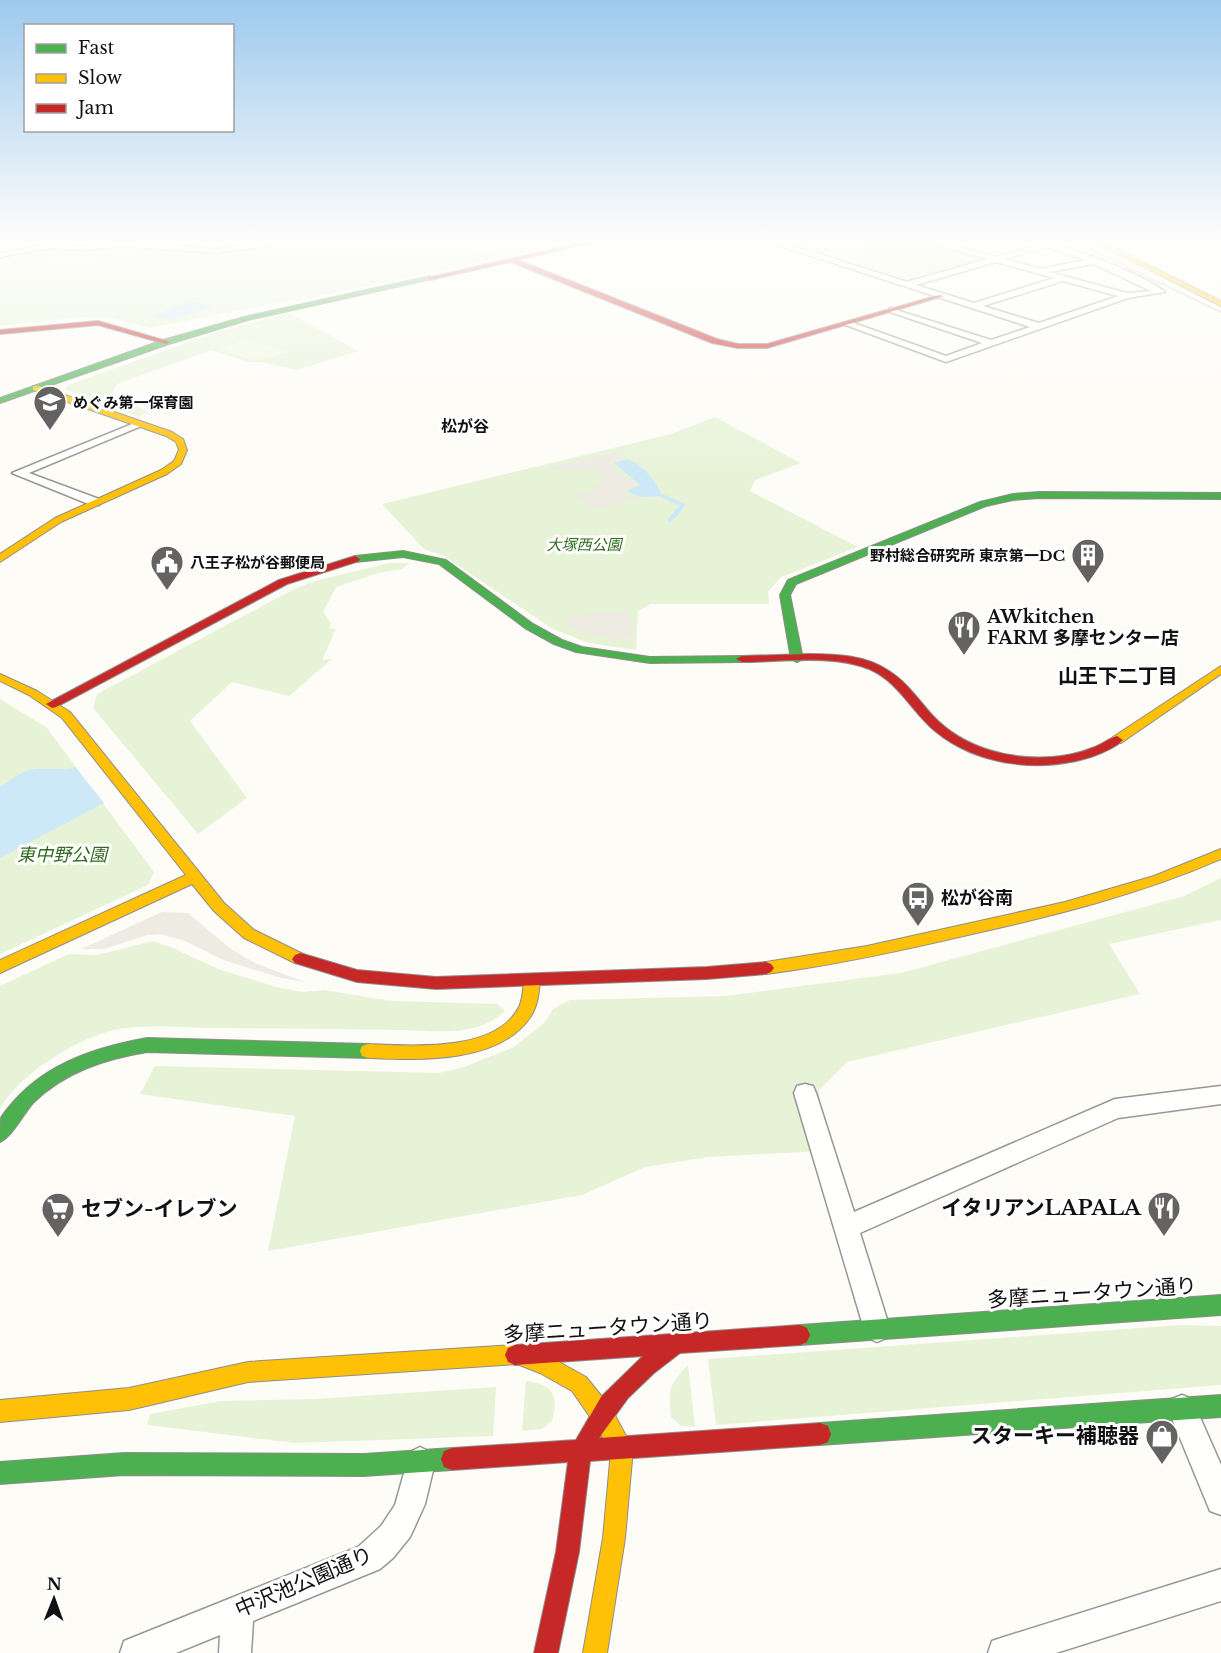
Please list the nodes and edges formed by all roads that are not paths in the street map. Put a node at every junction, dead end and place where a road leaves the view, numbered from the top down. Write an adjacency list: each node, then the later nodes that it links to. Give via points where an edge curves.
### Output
1 (247, 318): 10 (street)
2 (660, 318): 7 (street, via 726,344 767,346)
3 (867, 318): 7 (street)
4 (917, 318): 11 (street)
5 (1013, 318): 8 (street)
6 (1061, 318): 8 (street)
7 (848, 324): 11 (street, via 946,359)
8 (1038, 326): 11 (street)
9 (0, 332): 10 (street, via 98,323)
10 (166, 342): 12 (street)
11 (990, 343)
12 (36, 388): 13 (street); 14 (street)
13 (0, 401)
14 (141, 424): 16 (street, via 175,437 182,445 182,456 164,472); 16 (street, via 18,473)
15 (1221, 496): 18 (street, via 1039,495 1001,499 792,582 785,595)
16 (95, 502): 17 (street, via 33,532)
17 (0, 559)
18 (797, 658): 19 (street, via 846,661 879,670 902,685 924,715 947,734 980,750 1043,761 1077,757 1110,745); 21 (street, via 639,659 581,650 538,632 442,562 427,556 385,554 283,582)
19 (1221, 669)
20 (0, 677): 21 (street)
21 (52, 704): 23 (street, via 78,728)
22 (1221, 854): 25 (street, via 1176,875 1097,901 879,950 738,970)
23 (194, 878): 24 (street); 25 (street, via 249,934 271,947 329,969 436,983)
24 (0, 967)
25 (532, 980): 28 (street, via 529,1003 516,1022 482,1042 457,1049 429,1053 147,1046 109,1051 61,1072 41,1086 22,1102)
26 (805, 1093): 29 (street)
27 (1221, 1095): 29 (street, via 1115,1110)
28 (0, 1134)
29 (846, 1227): 31 (street)
30 (1221, 1305): 31 (street, 多摩ニュータウン通り)
31 (877, 1329): 32 (street, 多摩ニュータウン通り)
32 (675, 1344): 33 (street, 多摩ニュータウン通り); 37 (street, via 632,1378)
33 (515, 1355): 36 (street, 多摩ニュータウン通り, via 248,1372 129,1399); 37 (street, via 545,1365 579,1384)
34 (1221, 1406): 35 (street)
35 (1182, 1409): 38 (street); 42 (street)
36 (0, 1411)
37 (603, 1416): 38 (street); 39 (street)
38 (622, 1449): 39 (street); 48 (street, via 614,1538)
39 (581, 1452): 40 (street); 47 (street, via 570,1539)
40 (420, 1462): 41 (street, via 364,1466 124,1464); 44 (street, 中沢池公園通り, via 406,1517 391,1540 369,1558)
41 (0, 1473)
42 (1221, 1500)
43 (1221, 1585): 49 (street)
44 (237, 1611): 45 (street, 中沢池公園通り); 46 (street)
45 (136, 1653)
46 (235, 1653)
47 (546, 1653)
48 (595, 1653)
49 (1004, 1653)

